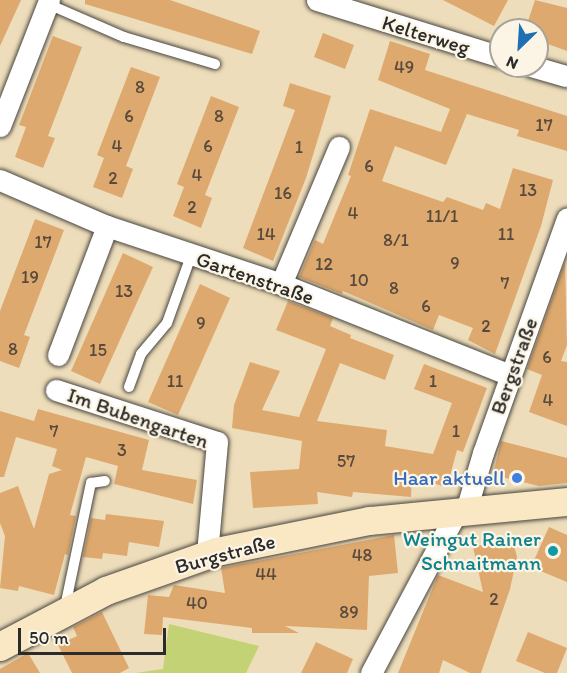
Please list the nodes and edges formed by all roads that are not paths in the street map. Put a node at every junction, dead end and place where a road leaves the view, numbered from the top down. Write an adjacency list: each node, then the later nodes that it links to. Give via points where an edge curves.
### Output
1 (317, 0): 3 (street, Kelterweg)
2 (49, 2): 4 (lane, via 124,37); 7 (street)
3 (489, 53)
4 (215, 64)
5 (549, 71): 6 (street)
6 (567, 76)
7 (0, 126)
8 (339, 147): 13 (street)
9 (0, 180): 11 (street, Gartenstraße)
10 (567, 219): 15 (street, Bergstraße)
11 (107, 226): 12 (street, Gartenstraße); 14 (street, Im Bubengarten)
12 (191, 256): 13 (street, Gartenstraße); 16 (lane, via 167,323 141,354)
13 (281, 284): 15 (street, Gartenstraße)
14 (58, 355)
15 (510, 375): 20 (street, Bergstraße)
16 (129, 387)
17 (56, 390): 21 (street, Im Bubengarten, via 217,442)
18 (105, 481): 22 (lane, via 91,483)
19 (567, 502): 20 (main road, Burgstraße)
20 (460, 515): 21 (main road, Burgstraße, via 370,521); 24 (street, Bergstraße)
21 (207, 555): 22 (main road, Burgstraße, via 106,591)
22 (63, 613): 23 (main road, Burgstraße)
23 (0, 647)
24 (370, 673)

